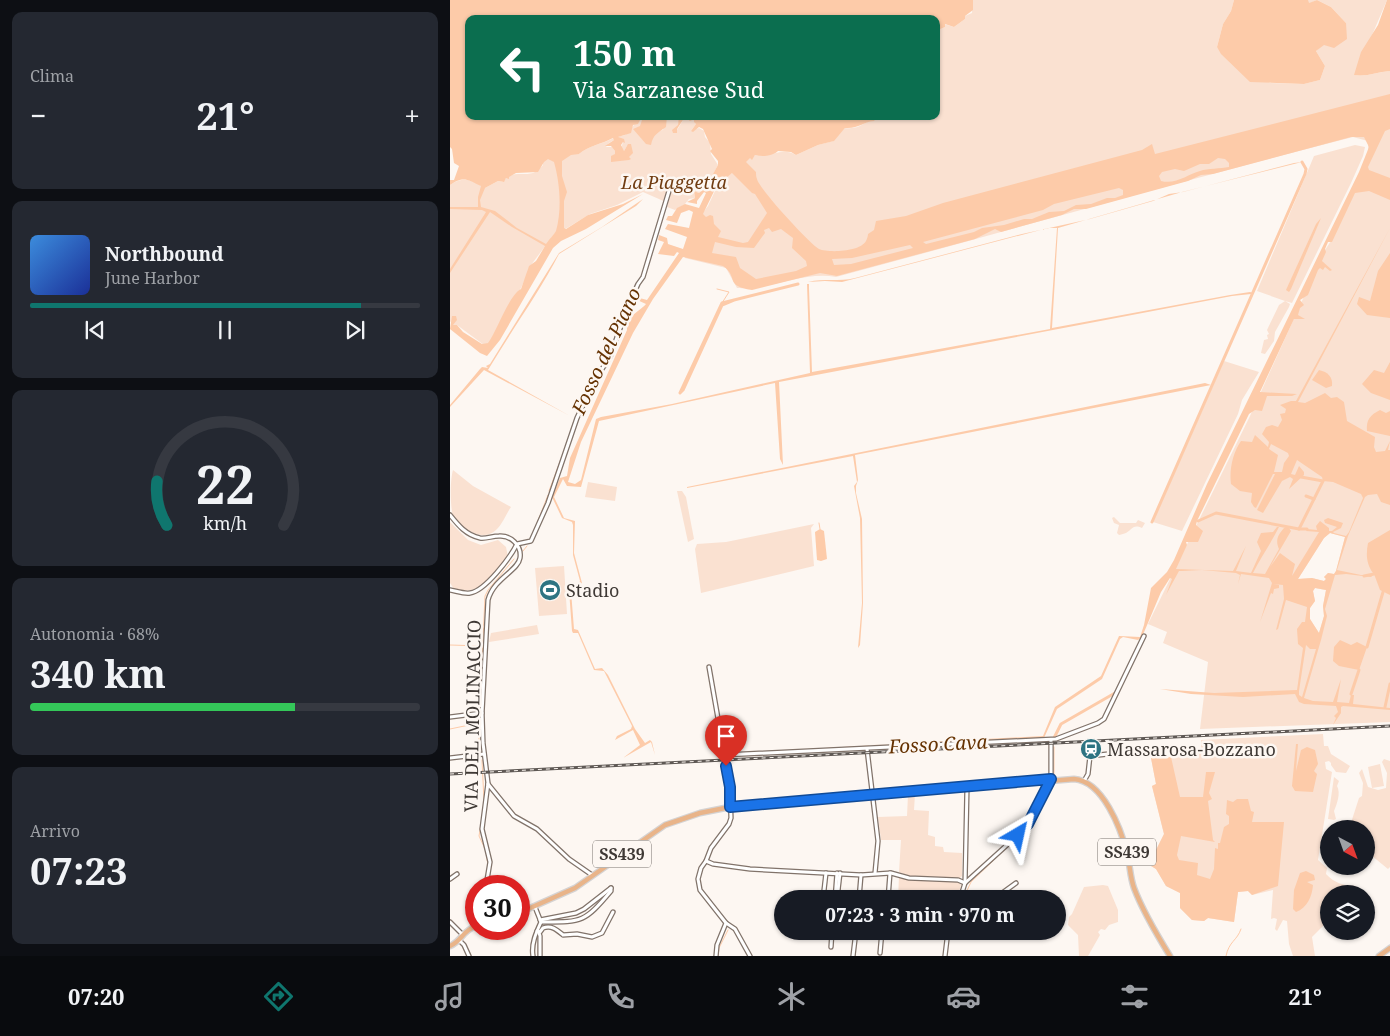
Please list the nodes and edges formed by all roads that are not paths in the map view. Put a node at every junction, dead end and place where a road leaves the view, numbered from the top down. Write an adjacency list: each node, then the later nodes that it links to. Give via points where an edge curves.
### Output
1 (669, 191): 3 (street, via 643,278 628,306 610,357 577,418 532,538 529,543)
2 (450, 515): 3 (street, via 469,535 481,539 504,536)
3 (517, 544): 4 (street, via 484,586 470,594); 7 (street, VIA DEL MOLINACCIO, via 520,556 516,567 495,585 488,600)
4 (450, 590)
5 (1144, 636): 9 (street, via 1104,719)
6 (709, 667): 12 (street)
7 (482, 713): 8 (street); 11 (street, VIA DEL MOLINACCIO)
8 (450, 717)
9 (1051, 740): 10 (street); 15 (street)
10 (868, 749): 12 (street); 21 (street)
11 (484, 754): 14 (street); 17 (street, VIA DEL MOLINACCIO)
12 (724, 754): 22 (street)
13 (1108, 754): 16 (street, via 1090,756)
14 (450, 758)
15 (1053, 779): 16 (main road, SS439); 18 (main road, SS439); 33 (street, via 1024,828)
16 (1084, 781): 66 (main road, SS439, via 1095,789 1113,814 1127,851 1133,886)
17 (488, 783): 19 (street); 20 (street, VIA DEL MOLINACCIO)
18 (967, 788): 21 (main road, SS439); 33 (street)
19 (495, 793): 20 (street); 30 (street, via 514,816 537,829)
20 (487, 794): 29 (street, VIA DEL MOLINACCIO, via 482,829 490,862)
21 (873, 795): 22 (main road, SS439); 26 (street, via 878,841)
22 (730, 807): 23 (street, via 729,824 715,840); 30 (main road, SS439, via 665,825)
23 (706, 861): 24 (street, via 750,869); 46 (street, via 698,879 700,890)
24 (826, 873): 25 (street); 35 (street)
25 (838, 873): 31 (street); 36 (street)
26 (875, 873): 27 (street); 31 (street)
27 (890, 873): 33 (street); 38 (street)
28 (458, 874): 32 (street)
29 (488, 875)
30 (592, 875): 41 (main road, SS439, via 575,888)
31 (861, 875): 37 (street)
32 (450, 879)
33 (965, 883): 39 (street)
34 (1016, 883): 40 (street)
35 (824, 890)
36 (837, 890)
37 (860, 890)
38 (889, 890)
39 (963, 890)
40 (1006, 890)
41 (535, 906): 42 (main road, SS439); 44 (street)
42 (530, 908)
43 (613, 912): 48 (street, via 602,933 592,938 563,935 549,927)
44 (541, 921): 44 (street, via 576,913 611,888 598,908 584,918 572,922); 48 (street)
45 (450, 922): 49 (street)
46 (726, 923): 62 (street); 63 (street, via 735,929)
47 (465, 932): 49 (main road)
48 (538, 932): 60 (street); 61 (street)
49 (462, 934): 50 (main road)
50 (459, 940): 55 (main road); 59 (street)
51 (831, 940): 56 (street)
52 (855, 940): 64 (street)
53 (881, 940): 58 (street)
54 (947, 940): 65 (street)
55 (450, 946)
56 (831, 947)
57 (1390, 948): 67 (main road)
58 (880, 953)
59 (468, 956)
60 (533, 956)
61 (540, 956)
62 (716, 956)
63 (750, 956)
64 (853, 956)
65 (945, 956)
66 (1170, 956)
67 (1379, 956)

